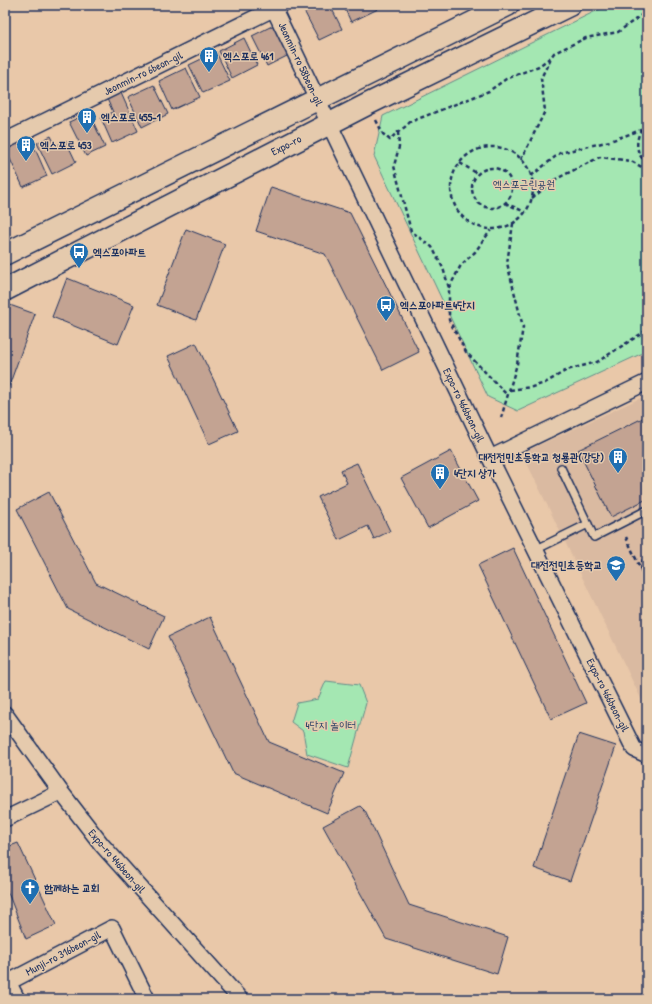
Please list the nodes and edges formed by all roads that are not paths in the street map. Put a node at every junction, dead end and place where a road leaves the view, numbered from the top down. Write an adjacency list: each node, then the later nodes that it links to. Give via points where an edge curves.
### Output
1 (508, 5): 4 (main road)
2 (570, 5): 5 (main road, Expo-ro)
3 (276, 6): 4 (street, Jeonmin-ro 58beon-gil); 6 (street, Jeonmin-ro 6beon-gil)
4 (318, 100): 5 (street, Jeonmin-ro 58beon-gil); 7 (main road)
5 (329, 124): 8 (main road, Expo-ro); 10 (street, Expo-ro 466beon-gil)
6 (5, 141)
7 (5, 254)
8 (5, 290)
9 (647, 382): 10 (street)
10 (490, 458): 14 (street, Expo-ro 466beon-gil)
11 (561, 468): 13 (lane)
12 (647, 510): 13 (lane, via 594,537)
13 (588, 524): 14 (lane)
14 (535, 550): 16 (street, Expo-ro 466beon-gil)
15 (5, 714): 17 (street, Expo-ro 446beon-gil)
16 (641, 752)
17 (61, 792): 18 (street); 22 (street, Expo-ro 446beon-gil, via 102,845)
18 (5, 819)
19 (7, 983): 20 (street, Munji-ro 316beon-gil); 21 (street, Munji-ro 316beon-gil, via 112,928)
20 (17, 999)
21 (147, 999)
22 (240, 999)

